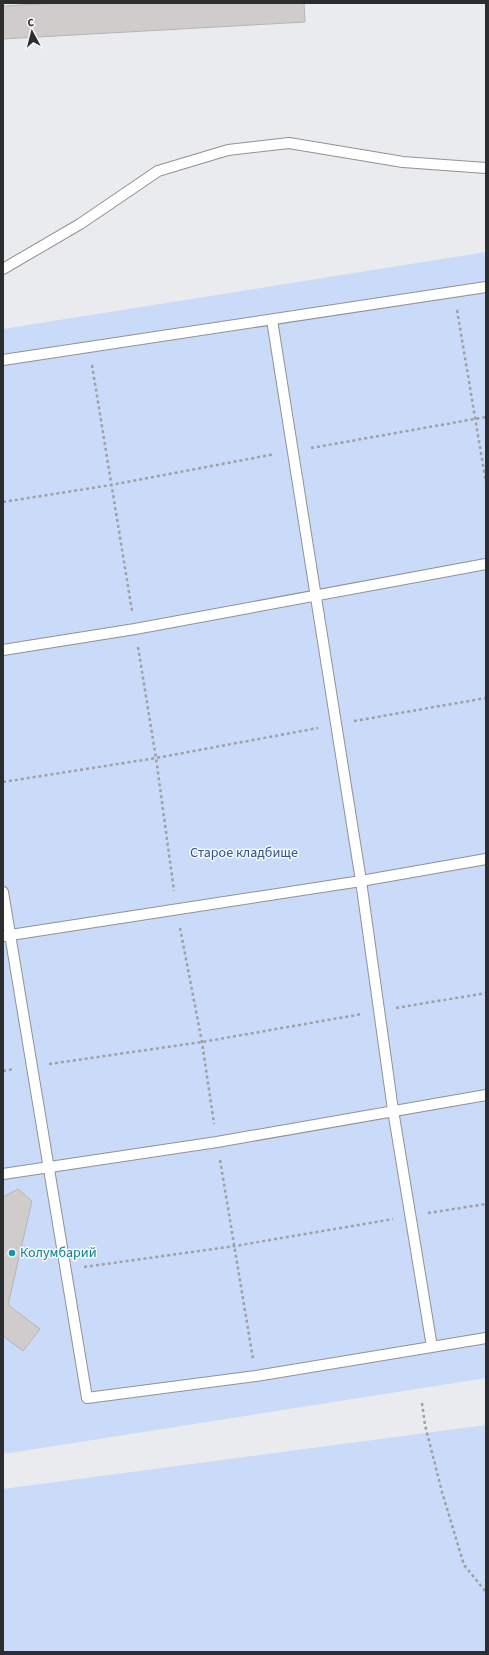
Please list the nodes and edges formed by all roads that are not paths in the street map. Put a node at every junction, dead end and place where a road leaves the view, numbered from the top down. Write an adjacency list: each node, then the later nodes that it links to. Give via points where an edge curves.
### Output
1 (486, 168): 2 (lane, via 403,162 289,143 228,150 158,171 80,224)
2 (3, 269)
3 (486, 287): 4 (lane)
4 (272, 320): 5 (lane); 7 (lane)
5 (3, 360)
6 (486, 564): 7 (lane)
7 (315, 595): 8 (lane, via 134,629); 10 (lane)
8 (3, 650)
9 (486, 859): 10 (lane)
10 (361, 881): 12 (lane); 14 (lane)
11 (3, 892): 12 (lane)
12 (6, 935): 15 (lane, via 33,1067)
13 (486, 1095): 14 (lane)
14 (393, 1110): 15 (lane, via 217,1142); 18 (lane)
15 (48, 1167): 16 (lane); 18 (lane, via 87,1398 256,1376)
16 (3, 1174)
17 (486, 1338): 18 (lane)
18 (432, 1347)

